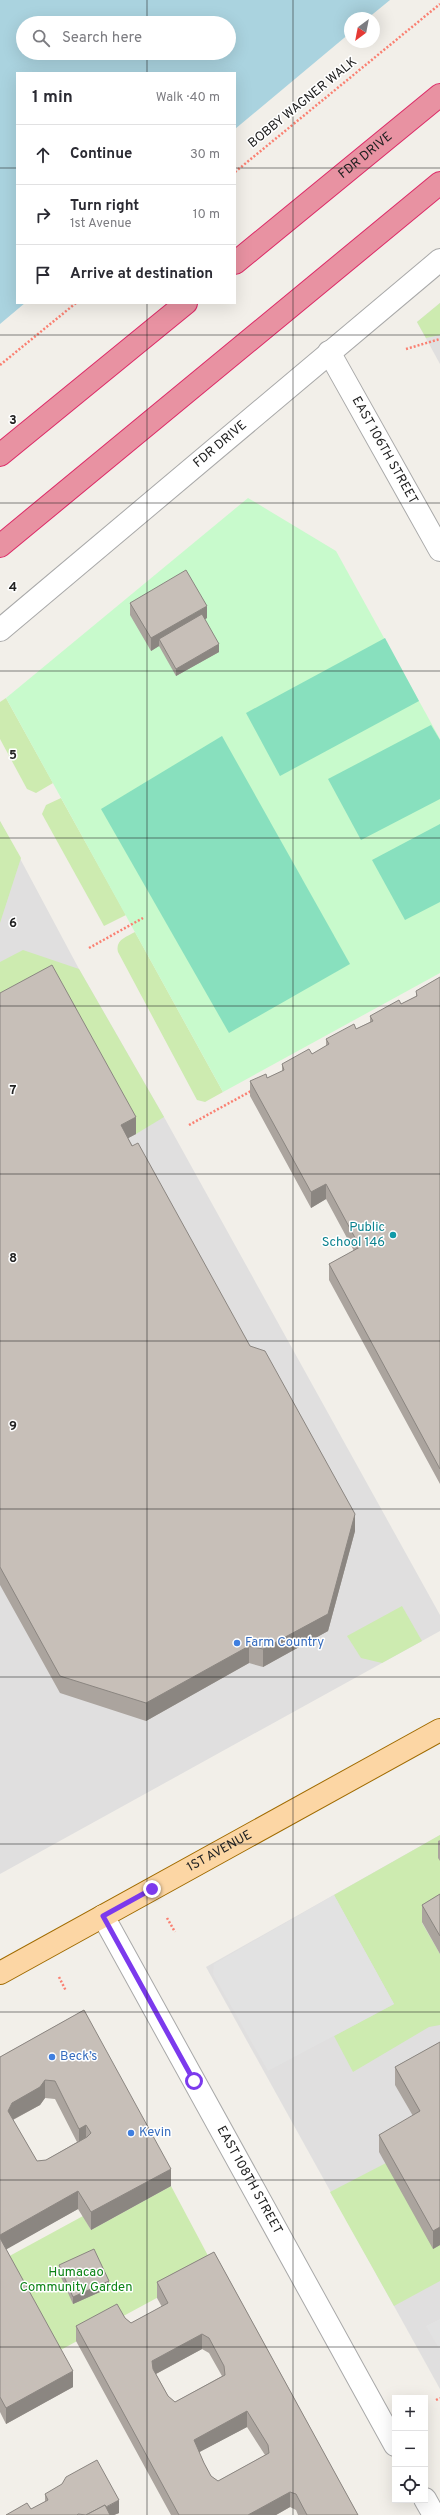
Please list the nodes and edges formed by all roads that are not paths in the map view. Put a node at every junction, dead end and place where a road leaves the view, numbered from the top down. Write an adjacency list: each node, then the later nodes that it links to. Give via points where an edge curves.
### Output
1 (440, 95): 4 (highway, FDR DRIVE)
2 (440, 184): 8 (highway)
3 (440, 260): 6 (street, FDR DRIVE)
4 (236, 262)
5 (185, 304): 7 (highway)
6 (329, 352): 9 (street, EAST 106TH STREET); 10 (street, FDR DRIVE)
7 (0, 455)
8 (0, 546)
9 (440, 550)
10 (0, 630)
11 (440, 1730): 12 (main road, 1ST AVENUE)
12 (103, 1916): 13 (main road, 1ST AVENUE); 14 (street, EAST 108TH STREET)
13 (0, 1973)
14 (392, 2440)
15 (427, 2503): 16 (street)
16 (434, 2515)

